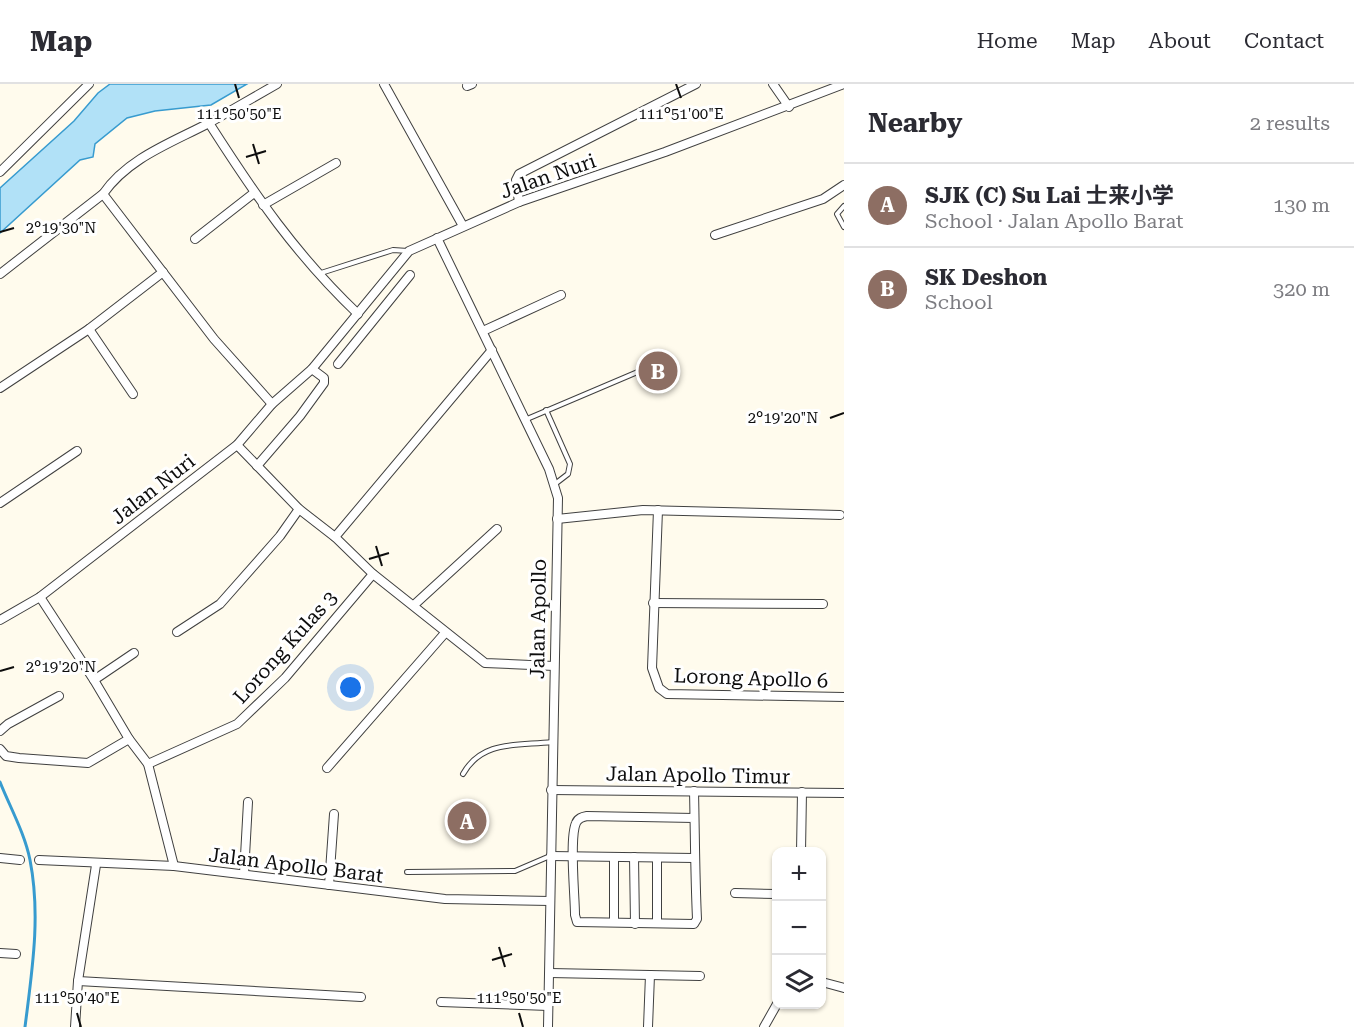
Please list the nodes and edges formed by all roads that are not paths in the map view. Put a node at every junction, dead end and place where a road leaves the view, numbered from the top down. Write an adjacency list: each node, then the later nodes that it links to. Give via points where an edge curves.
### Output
1 (89, 84): 10 (street)
2 (277, 84): 8 (street)
3 (384, 84): 17 (street)
4 (696, 84): 14 (street, via 519,174)
5 (773, 84): 7 (street)
6 (844, 84): 7 (street, Jalan Nuri)
7 (789, 107): 14 (street, Jalan Nuri)
8 (209, 123): 12 (street); 13 (street, via 130,166)
9 (336, 163): 15 (street)
10 (0, 172)
11 (844, 185): 19 (street, via 823,199)
12 (254, 193): 15 (street); 20 (street)
13 (103, 194): 23 (street); 24 (street)
14 (519, 202): 17 (street, Jalan Nuri)
15 (263, 205): 25 (street)
16 (844, 206): 18 (lane, via 837,214)
17 (463, 226): 21 (street, Jalan Nuri)
18 (844, 227)
19 (715, 235)
20 (195, 238)
21 (437, 238): 22 (street, Jalan Nuri); 32 (street, Jalan Apollo)
22 (409, 251): 25 (lane, via 393,250); 27 (street, Jalan Nuri)
23 (163, 272): 31 (street); 41 (street, via 214,339)
24 (0, 274)
25 (317, 274): 30 (street)
26 (410, 275): 28 (street)
27 (384, 280): 28 (street); 30 (street, Jalan Nuri)
28 (396, 291): 35 (street)
29 (561, 295): 32 (street)
30 (358, 314): 33 (street, Jalan Nuri)
31 (89, 329): 39 (street); 40 (street)
32 (483, 331): 34 (street, Jalan Apollo)
33 (337, 340): 35 (street); 38 (street, Jalan Nuri)
34 (492, 350): 43 (street, Jalan Apollo); 54 (street)
35 (349, 351): 36 (street)
36 (338, 364)
37 (647, 368): 42 (lane)
38 (312, 369): 41 (street, Jalan Nuri); 46 (street, via 324,378 324,383)
39 (0, 388)
40 (134, 394)
41 (272, 404): 44 (street, Jalan Nuri)
42 (546, 410): 43 (lane); 47 (lane, via 570,464 568,474)
43 (525, 420): 47 (street, Jalan Apollo)
44 (237, 445): 46 (street); 56 (street, Jalan Nuri)
45 (77, 451): 48 (street)
46 (257, 466): 49 (street)
47 (555, 484): 52 (street, Jalan Apollo)
48 (0, 503)
49 (299, 508): 54 (street); 61 (street, via 280,536 220,604)
50 (658, 510): 51 (street); 52 (street); 57 (street, Lorong Apollo 6)
51 (840, 515)
52 (556, 519): 64 (street, Jalan Apollo)
53 (497, 529): 58 (street)
54 (335, 537): 55 (street)
55 (373, 574): 58 (street); 72 (street, Lorong Kulas 3, via 285,678 237,724)
56 (40, 597): 60 (street, Jalan Nuri); 65 (street)
57 (653, 603): 59 (street); 67 (street, Lorong Apollo 6, via 652,668 660,688 667,694)
58 (414, 604): 62 (street)
59 (823, 604)
60 (0, 620)
61 (177, 632)
62 (445, 633): 64 (street, via 484,663); 73 (street)
63 (134, 653): 65 (street)
64 (554, 666): 70 (street, Jalan Apollo)
65 (94, 680): 69 (street)
66 (59, 696): 68 (street)
67 (844, 697)
68 (0, 731)
69 (129, 739): 71 (street, via 88,763 6,756); 72 (street)
70 (552, 742): 74 (lane, via 488,748 469,763); 75 (street, Jalan Apollo)
71 (0, 749)
72 (148, 764): 93 (street)
73 (327, 768)
74 (463, 774)
75 (551, 790): 76 (street, Jalan Apollo Timur); 83 (street, Jalan Apollo)
76 (694, 792): 77 (street, Jalan Apollo Timur); 81 (street)
77 (802, 792): 78 (street, Jalan Apollo Timur); 82 (street)
78 (844, 793)
79 (248, 802): 95 (street)
80 (334, 814): 96 (street)
81 (694, 818): 84 (street, via 582,817 575,826); 89 (street)
82 (801, 847)
83 (550, 856): 84 (street); 94 (lane, via 515,871); 99 (street, Jalan Apollo)
84 (574, 856): 85 (street); 100 (street, via 576,921)
85 (614, 857): 86 (street); 100 (street)
86 (634, 857): 88 (street); 102 (street)
87 (0, 858): 90 (street)
88 (657, 858): 89 (street); 101 (street)
89 (694, 858): 101 (street, via 696,922)
90 (20, 860)
91 (39, 860): 92 (street, Jalan Apollo Barat)
92 (96, 865): 93 (street, Jalan Apollo Barat); 108 (street)
93 (174, 866): 95 (street, Jalan Apollo Barat)
94 (407, 872)
95 (244, 874): 96 (street, Jalan Apollo Barat)
96 (328, 885): 99 (street, Jalan Apollo Barat, via 445,899)
97 (735, 893): 98 (street)
98 (772, 894)
99 (550, 901): 105 (street, Jalan Apollo)
100 (614, 922): 102 (street)
101 (657, 923): 102 (street)
102 (635, 924)
103 (0, 953): 104 (street)
104 (16, 954)
105 (550, 973): 106 (street); 113 (street, Jalan Apollo)
106 (650, 975): 107 (street); 117 (street)
107 (700, 975)
108 (78, 981): 111 (street); 115 (street)
109 (826, 983): 110 (street)
110 (844, 988)
111 (361, 997)
112 (441, 1002): 113 (street)
113 (548, 1006): 116 (street, Jalan Apollo)
114 (775, 1009): 118 (street)
115 (75, 1027)
116 (548, 1027)
117 (648, 1027)
118 (764, 1027)

